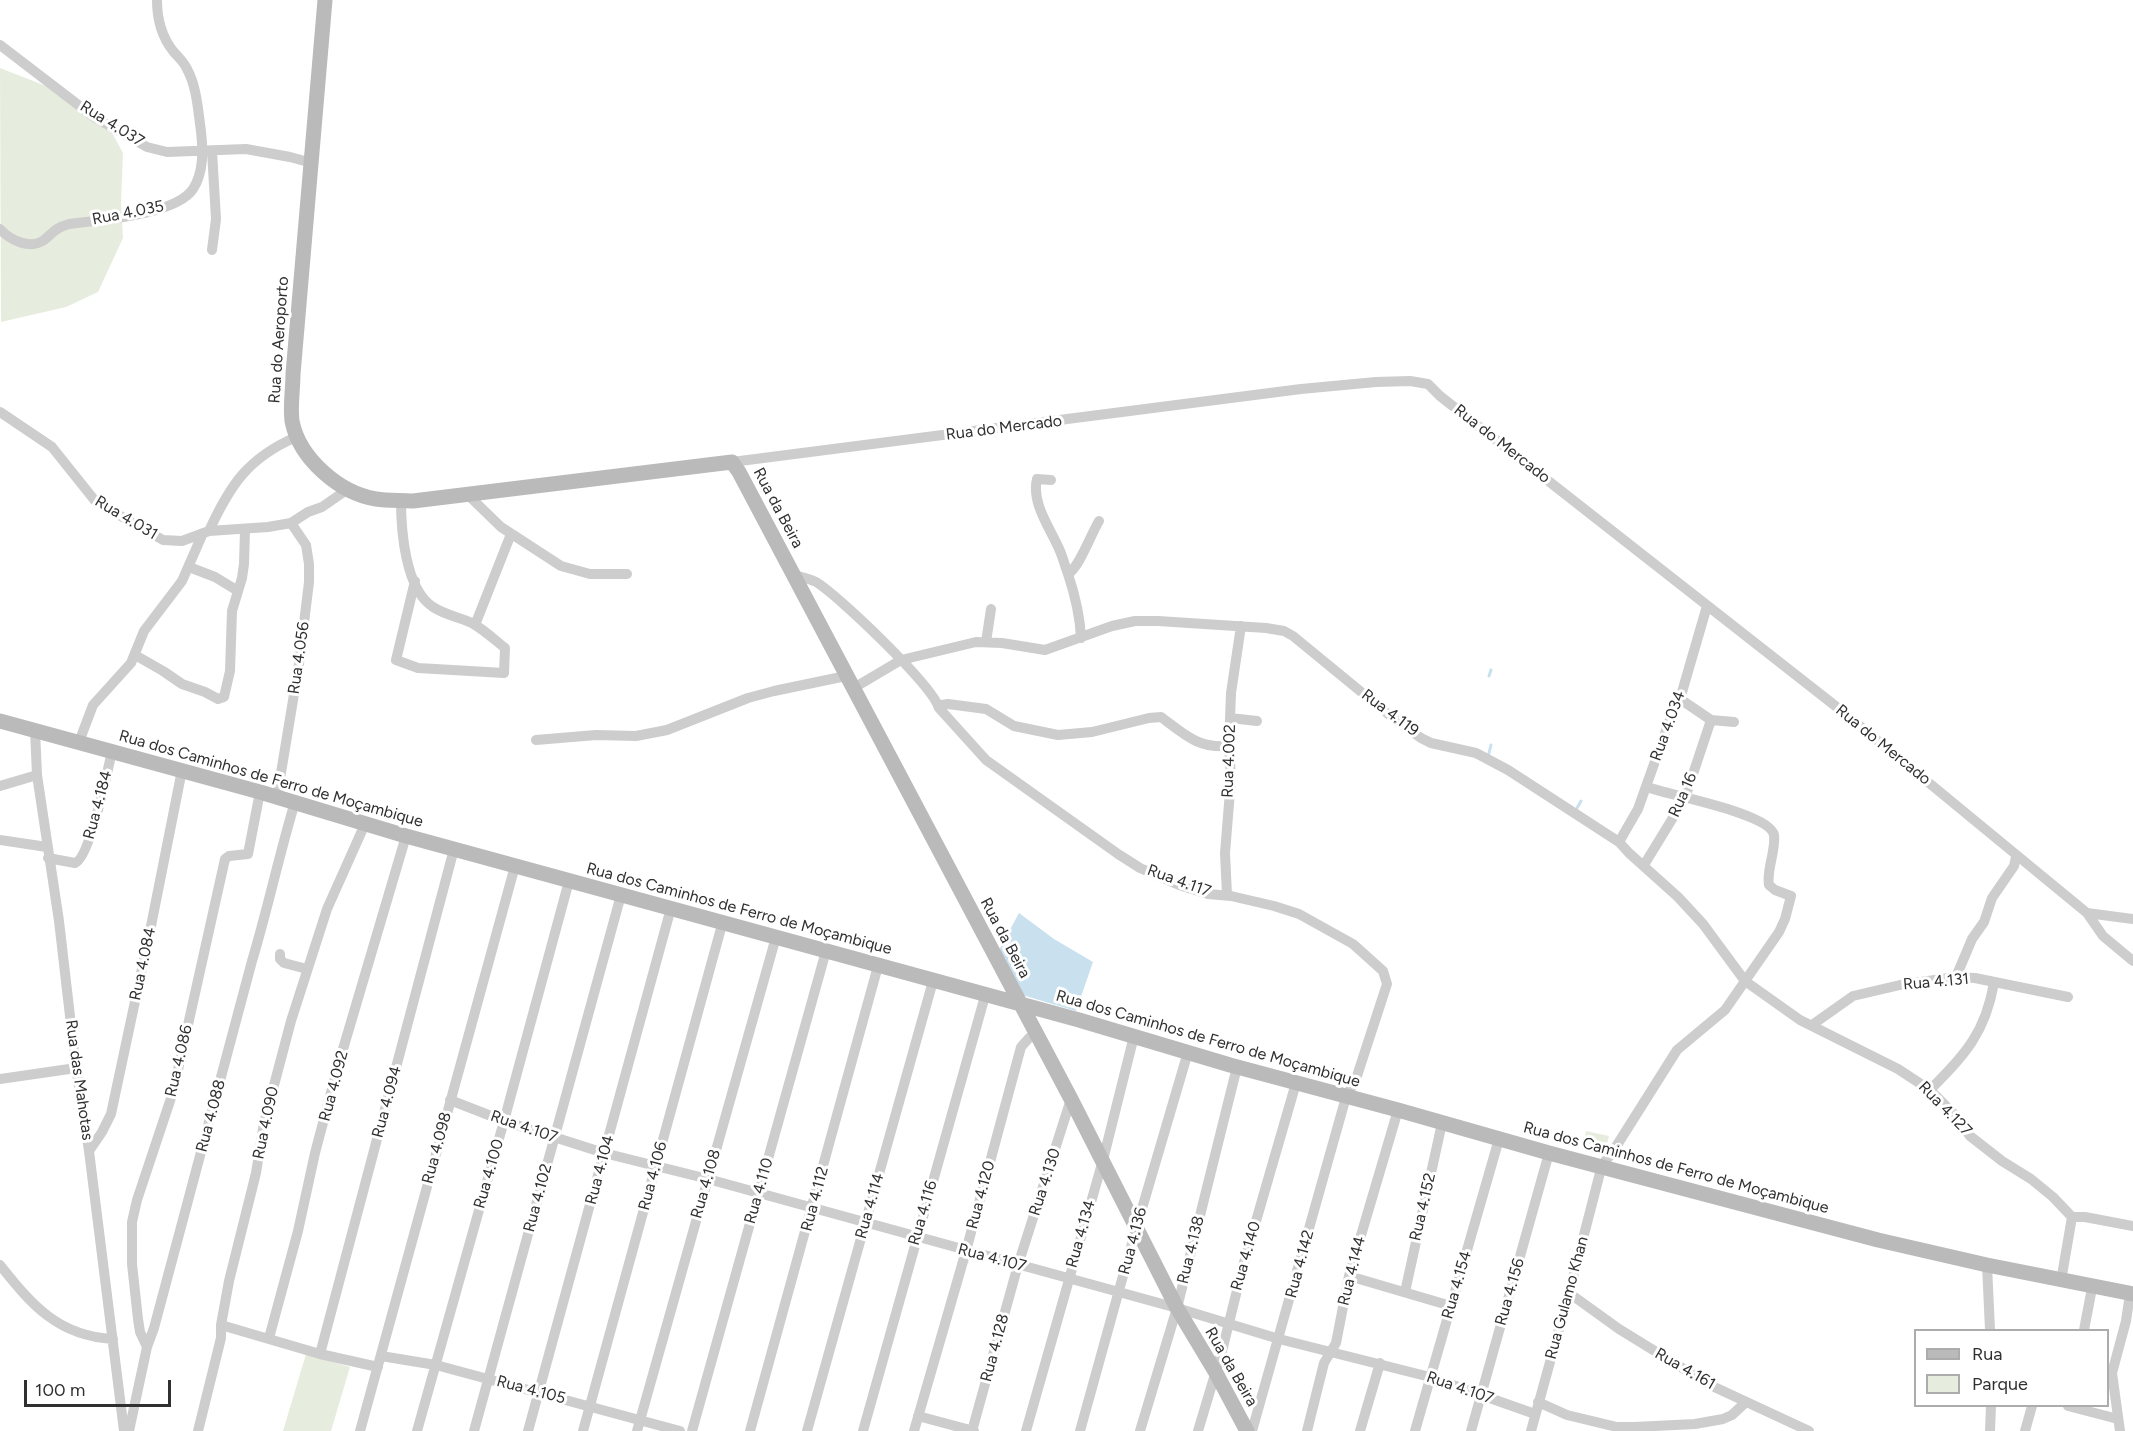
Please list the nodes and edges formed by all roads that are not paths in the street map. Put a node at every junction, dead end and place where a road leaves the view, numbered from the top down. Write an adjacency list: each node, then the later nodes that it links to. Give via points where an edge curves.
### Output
1 (157, 0): 4 (street, via 164,38 189,71)
2 (325, 0): 5 (street, Rua do Aeroporto)
3 (0, 45): 4 (street, Rua 4.037, via 94,117 147,147 167,152)
4 (208, 151): 5 (street, Rua 4.037, via 246,149); 6 (street, Rua 4.035, via 192,190 168,206 69,224 56,228 37,244 15,241); 7 (street, via 216,219)
5 (312, 163): 9 (street, Rua do Aeroporto, via 293,375 292,419)
6 (0, 229)
7 (212, 250)
8 (0, 412): 18 (street, Rua 4.031, via 52,447 91,498 104,507 162,540 182,541)
9 (296, 437): 12 (street, Rua do Aeroporto, via 309,457); 18 (street, via 279,444 242,473)
10 (732, 462): 13 (street, Rua do Aeroporto); 23 (street, Rua da Beira); 26 (street, Rua do Mercado, via 1301,389 1384,381 1422,383 1431,386)
11 (1051, 480): 22 (street, via 1037,479 1035,492)
12 (348, 489): 14 (street, Rua do Aeroporto, via 374,499); 16 (street, Rua 4.031)
13 (467, 494): 14 (street, Rua do Aeroporto); 19 (street)
14 (401, 500): 24 (street, via 404,552)
15 (1099, 521): 22 (street)
16 (291, 523): 17 (street, Rua 4.031); 52 (street, Rua 4.056, via 306,545 309,582)
17 (245, 530): 18 (street, Rua 4.031); 25 (street)
18 (206, 532): 20 (street)
19 (512, 534): 21 (street, via 565,568 590,574); 28 (street)
20 (189, 567): 25 (street); 32 (street, via 169,600 150,621)
21 (627, 574)
22 (1068, 574): 30 (street, via 1079,613)
23 (794, 575): 33 (street, Rua 4.117, via 825,589); 34 (street, Rua da Beira)
24 (415, 581): 28 (street, via 433,607); 28 (street, via 396,660 418,668 504,673 505,648)
25 (238, 591): 32 (street, via 231,616 230,671 222,700 182,684)
26 (1707, 606): 35 (street, Rua 4.034); 61 (street, Rua do Mercado, via 1838,708)
27 (991, 609): 31 (street)
28 (475, 625)
29 (1241, 626): 30 (street, Rua 4.119, via 1135,621); 37 (street, Rua 4.002); 58 (street, Rua 4.119, via 1275,629 1293,636 1421,738 1476,753)
30 (1081, 638): 31 (street, Rua 4.119, via 1045,650)
31 (986, 642): 33 (street, Rua 4.119, via 952,646)
32 (135, 655): 44 (street, via 93,705)
33 (901, 660): 34 (street, Rua 4.119); 36 (street, Rua 4.117, via 931,693)
34 (849, 682): 43 (street, Rua 4.119, via 774,691 667,730 636,736); 83 (street, Rua da Beira)
35 (1680, 699): 38 (street); 50 (street, Rua 4.034)
36 (939, 708): 45 (street, via 948,704 986,709 1014,726 1058,735 1161,717 1194,742); 66 (street, Rua 4.117, via 986,760 1118,854 1179,885)
37 (1230, 718): 40 (street); 45 (street, Rua 4.002)
38 (1711, 720): 41 (street); 53 (street, Rua 16)
39 (0, 721): 42 (street, Rua dos Caminhos de Ferro de Moçambique)
40 (1257, 721)
41 (1734, 722)
42 (35, 730): 44 (street, Rua dos Caminhos de Ferro de Moçambique); 48 (street, Rua das Mahotas)
43 (536, 740)
44 (80, 742): 46 (street, Rua dos Caminhos de Ferro de Moçambique)
45 (1229, 746): 66 (street, Rua 4.002)
46 (111, 752): 47 (street, Rua dos Caminhos de Ferro de Moçambique); 60 (street, Rua 4.184, via 83,857 75,863)
47 (182, 770): 51 (street, Rua dos Caminhos de Ferro de Moçambique); 101 (street, Rua 4.084, via 111,1114)
48 (37, 775): 49 (street); 60 (street, Rua das Mahotas)
49 (0, 786)
50 (1647, 787): 53 (street); 58 (street, Rua 4.034)
51 (260, 792): 52 (street, Rua dos Caminhos de Ferro de Moçambique); 136 (street, Rua 4.086, via 248,854 225,859 173,1092 132,1222 138,1319)
52 (277, 797): 54 (street, Rua dos Caminhos de Ferro de Moçambique)
53 (1686, 798): 62 (street, Rua 16); 79 (street, via 1760,820 1771,827 1774,835 1768,885 1791,896 1785,919)
54 (295, 802): 55 (street, Rua dos Caminhos de Ferro de Moçambique); 136 (street, Rua 4.088)
55 (365, 824): 56 (street, Rua dos Caminhos de Ferro de Moçambique); 76 (street, Rua 4.090, via 330,900)
56 (406, 836): 59 (street, Rua dos Caminhos de Ferro de Moçambique); 133 (street, Rua 4.092, via 338,1066)
57 (0, 840): 60 (street, Rua 4.184)
58 (1619, 842): 62 (street, Rua 4.119)
59 (454, 849): 63 (street, Rua dos Caminhos de Ferro de Moçambique); 138 (street, Rua 4.094)
60 (48, 853): 89 (street, Rua das Mahotas)
61 (2016, 857): 68 (street, Rua do Mercado); 77 (street, via 1992,898)
62 (1644, 865): 79 (street, Rua 4.119, via 1703,924)
63 (514, 866): 64 (street, Rua dos Caminhos de Ferro de Moçambique); 95 (street, Rua 4.098)
64 (569, 881): 65 (street, Rua dos Caminhos de Ferro de Moçambique); 97 (street, Rua 4.100)
65 (621, 895): 67 (street, Rua dos Caminhos de Ferro de Moçambique); 99 (street, Rua 4.102)
66 (1227, 895): 93 (street, Rua 4.117, via 1299,914 1353,944 1383,971 1387,984 1356,1079)
67 (671, 908): 70 (street, Rua dos Caminhos de Ferro de Moçambique); 102 (street, Rua 4.104)
68 (2087, 913): 69 (street); 74 (street, via 2103,936)
69 (2133, 919)
70 (723, 921): 71 (street, Rua dos Caminhos de Ferro de Moçambique); 105 (street, Rua 4.106)
71 (776, 938): 72 (street, Rua dos Caminhos de Ferro de Moçambique); 107 (street, Rua 4.108)
72 (826, 951): 75 (street, Rua dos Caminhos de Ferro de Moçambique); 108 (street, Rua 4.110)
73 (280, 954): 76 (street, via 281,961)
74 (2133, 961)
75 (878, 966): 78 (street, Rua dos Caminhos de Ferro de Moçambique); 109 (street, Rua 4.112)
76 (307, 969): 129 (street, Rua 4.090, via 264,1122)
77 (1956, 977): 80 (street, Rua 4.131); 84 (street, Rua 4.131, via 1853,996)
78 (933, 981): 81 (street, Rua dos Caminhos de Ferro de Moçambique); 111 (street, Rua 4.114)
79 (1745, 981): 84 (street, Rua 4.127); 106 (street, via 1725,1010 1677,1050)
80 (1994, 983): 82 (street, Rua 4.131); 92 (street, via 1977,1037)
81 (985, 996): 83 (street, Rua dos Caminhos de Ferro de Moçambique); 114 (street, Rua 4.116)
82 (2068, 997)
83 (1021, 1005): 85 (street, Rua da Beira); 86 (street, Rua dos Caminhos de Ferro de Moçambique)
84 (1812, 1025): 92 (street, Rua 4.127)
85 (1037, 1034): 94 (street, Rua da Beira); 115 (street, Rua 4.120, via 1021,1047)
86 (1134, 1036): 87 (street, Rua dos Caminhos de Ferro de Moçambique); 104 (street, Rua 4.134)
87 (1188, 1052): 88 (street, Rua dos Caminhos de Ferro de Moçambique); 113 (street, Rua 4.136)
88 (1237, 1067): 91 (street, Rua dos Caminhos de Ferro de Moçambique); 128 (street, Rua 4.138)
89 (76, 1068): 90 (street); 101 (street, Rua das Mahotas)
90 (0, 1079)
91 (1296, 1083): 93 (street, Rua dos Caminhos de Ferro de Moçambique); 130 (street, Rua 4.140)
92 (1930, 1090): 110 (street, Rua 4.127, via 1970,1136 2038,1185)
93 (1346, 1097): 96 (street, Rua dos Caminhos de Ferro de Moçambique); 135 (street, Rua 4.142)
94 (1071, 1099): 104 (street, Rua da Beira); 117 (street, Rua 4.130)
95 (450, 1100): 97 (street, Rua 4.107); 139 (street, Rua 4.098)
96 (1398, 1110): 98 (street, Rua dos Caminhos de Ferro de Moçambique); 119 (street, Rua 4.144)
97 (504, 1121): 99 (street, Rua 4.107); 141 (street, Rua 4.100)
98 (1442, 1123): 100 (street, Rua dos Caminhos de Ferro de Moçambique); 123 (street, Rua 4.152)
99 (555, 1137): 102 (street, Rua 4.107); 145 (street, Rua 4.102)
100 (1499, 1139): 103 (street, Rua dos Caminhos de Ferro de Moçambique); 127 (street, Rua 4.154)
101 (88, 1151): 134 (street, Rua das Mahotas)
102 (604, 1153): 105 (street, Rua 4.107); 146 (street, Rua 4.104)
103 (1549, 1153): 106 (street, Rua dos Caminhos de Ferro de Moçambique); 147 (street, Rua 4.156)
104 (1103, 1160): 113 (street, Rua da Beira); 120 (street, Rua 4.134)
105 (656, 1165): 107 (street, Rua 4.107); 150 (street, Rua 4.106)
106 (1602, 1165): 118 (street, Rua dos Caminhos de Ferro de Moçambique, via 1759,1209); 125 (street, Rua Gulamo Khan)
107 (708, 1179): 108 (street, Rua 4.107); 157 (street, Rua 4.108)
108 (758, 1193): 109 (street, Rua 4.107); 167 (street, Rua 4.110)
109 (812, 1208): 111 (street, Rua 4.107); 168 (street, Rua 4.112)
110 (2072, 1217): 112 (street); 121 (street)
111 (865, 1223): 114 (street, Rua 4.107); 169 (street, Rua 4.114)
112 (2133, 1226)
113 (1136, 1229): 124 (street, Rua 4.136); 128 (street, Rua da Beira)
114 (916, 1237): 115 (street, Rua 4.107); 170 (street, Rua 4.116)
115 (966, 1251): 117 (street, Rua 4.107); 155 (street, Rua 4.120)
116 (0, 1265): 134 (street, via 37,1308 54,1321 80,1334)
117 (1018, 1265): 120 (street, Rua 4.107); 172 (street, Rua 4.128)
118 (1987, 1265): 121 (street, Rua dos Caminhos de Ferro de Moçambique); 131 (street)
119 (1349, 1276): 123 (street); 137 (street, Rua 4.144, via 1336,1343)
120 (1068, 1279): 124 (street, Rua 4.107); 173 (street, Rua 4.134)
121 (2061, 1281): 122 (street, Rua dos Caminhos de Ferro de Moçambique)
122 (2092, 1288): 126 (street, Rua dos Caminhos de Ferro de Moçambique); 132 (street)
123 (1405, 1292): 127 (street)
124 (1119, 1293): 128 (street, Rua 4.107); 174 (street, Rua 4.136)
125 (1569, 1293): 148 (street, Rua Gulamo Khan); 149 (street, Rua 4.161, via 1641,1343)
126 (2131, 1294): 156 (street, via 2113,1368)
127 (1451, 1306): 144 (street, Rua 4.154)
128 (1177, 1308): 130 (street, Rua 4.107); 143 (street, Rua da Beira); 175 (street, Rua 4.138)
129 (221, 1325): 133 (street); 160 (street, Rua 4.090)
130 (1228, 1325): 135 (street, Rua 4.107); 143 (street, Rua 4.140)
131 (1990, 1329)
132 (2084, 1329)
133 (268, 1338): 138 (street)
134 (113, 1339): 158 (street, Rua das Mahotas)
135 (1280, 1339): 137 (street, Rua 4.107); 178 (street, Rua 4.142)
136 (147, 1347): 159 (street, Rua 4.088)
137 (1330, 1352): 140 (street, Rua 4.107); 179 (street, Rua 4.144)
138 (320, 1354): 142 (street)
139 (381, 1356): 141 (street, Rua 4.105); 142 (street, Rua 4.098)
140 (1380, 1363): 144 (street, Rua 4.107); 180 (street)
141 (436, 1365): 145 (street, Rua 4.105); 162 (street, Rua 4.100)
142 (378, 1367): 161 (street, Rua 4.098)
143 (1216, 1373): 176 (street, Rua 4.140); 177 (street, Rua da Beira)
144 (1430, 1377): 147 (street, Rua 4.107); 181 (street, Rua 4.154)
145 (489, 1379): 146 (street, Rua 4.105); 163 (street, Rua 4.102)
146 (539, 1393): 150 (street, Rua 4.105); 164 (street, Rua 4.104)
147 (1481, 1396): 154 (street, Rua 4.107); 182 (street, Rua 4.156)
148 (1539, 1402): 149 (street, via 1567,1415 1634,1427 1723,1419); 154 (street, Rua Gulamo Khan)
149 (1746, 1402): 184 (street, Rua 4.161)
150 (590, 1406): 157 (street, Rua 4.105); 165 (street, Rua 4.106)
151 (1991, 1407): 185 (street)
152 (2032, 1407): 186 (street)
153 (2074, 1407): 156 (street)
154 (1535, 1414): 183 (street, Rua Gulamo Khan)
155 (918, 1416): 171 (street, Rua 4.120); 172 (street)
156 (2118, 1419): 187 (street)
157 (638, 1426): 166 (street, Rua 4.105)
158 (124, 1431)
159 (129, 1431)
160 (198, 1431)
161 (360, 1431)
162 (417, 1431)
163 (474, 1431)
164 (528, 1431)
165 (583, 1431)
166 (680, 1431)
167 (692, 1431)
168 (750, 1431)
169 (807, 1431)
170 (862, 1431)
171 (914, 1431)
172 (973, 1431)
173 (1026, 1431)
174 (1080, 1431)
175 (1140, 1431)
176 (1198, 1431)
177 (1247, 1431)
178 (1252, 1431)
179 (1307, 1431)
180 (1360, 1431)
181 (1416, 1431)
182 (1471, 1431)
183 (1531, 1431)
184 (1809, 1431)
185 (1990, 1431)
186 (2025, 1431)
187 (2120, 1431)

